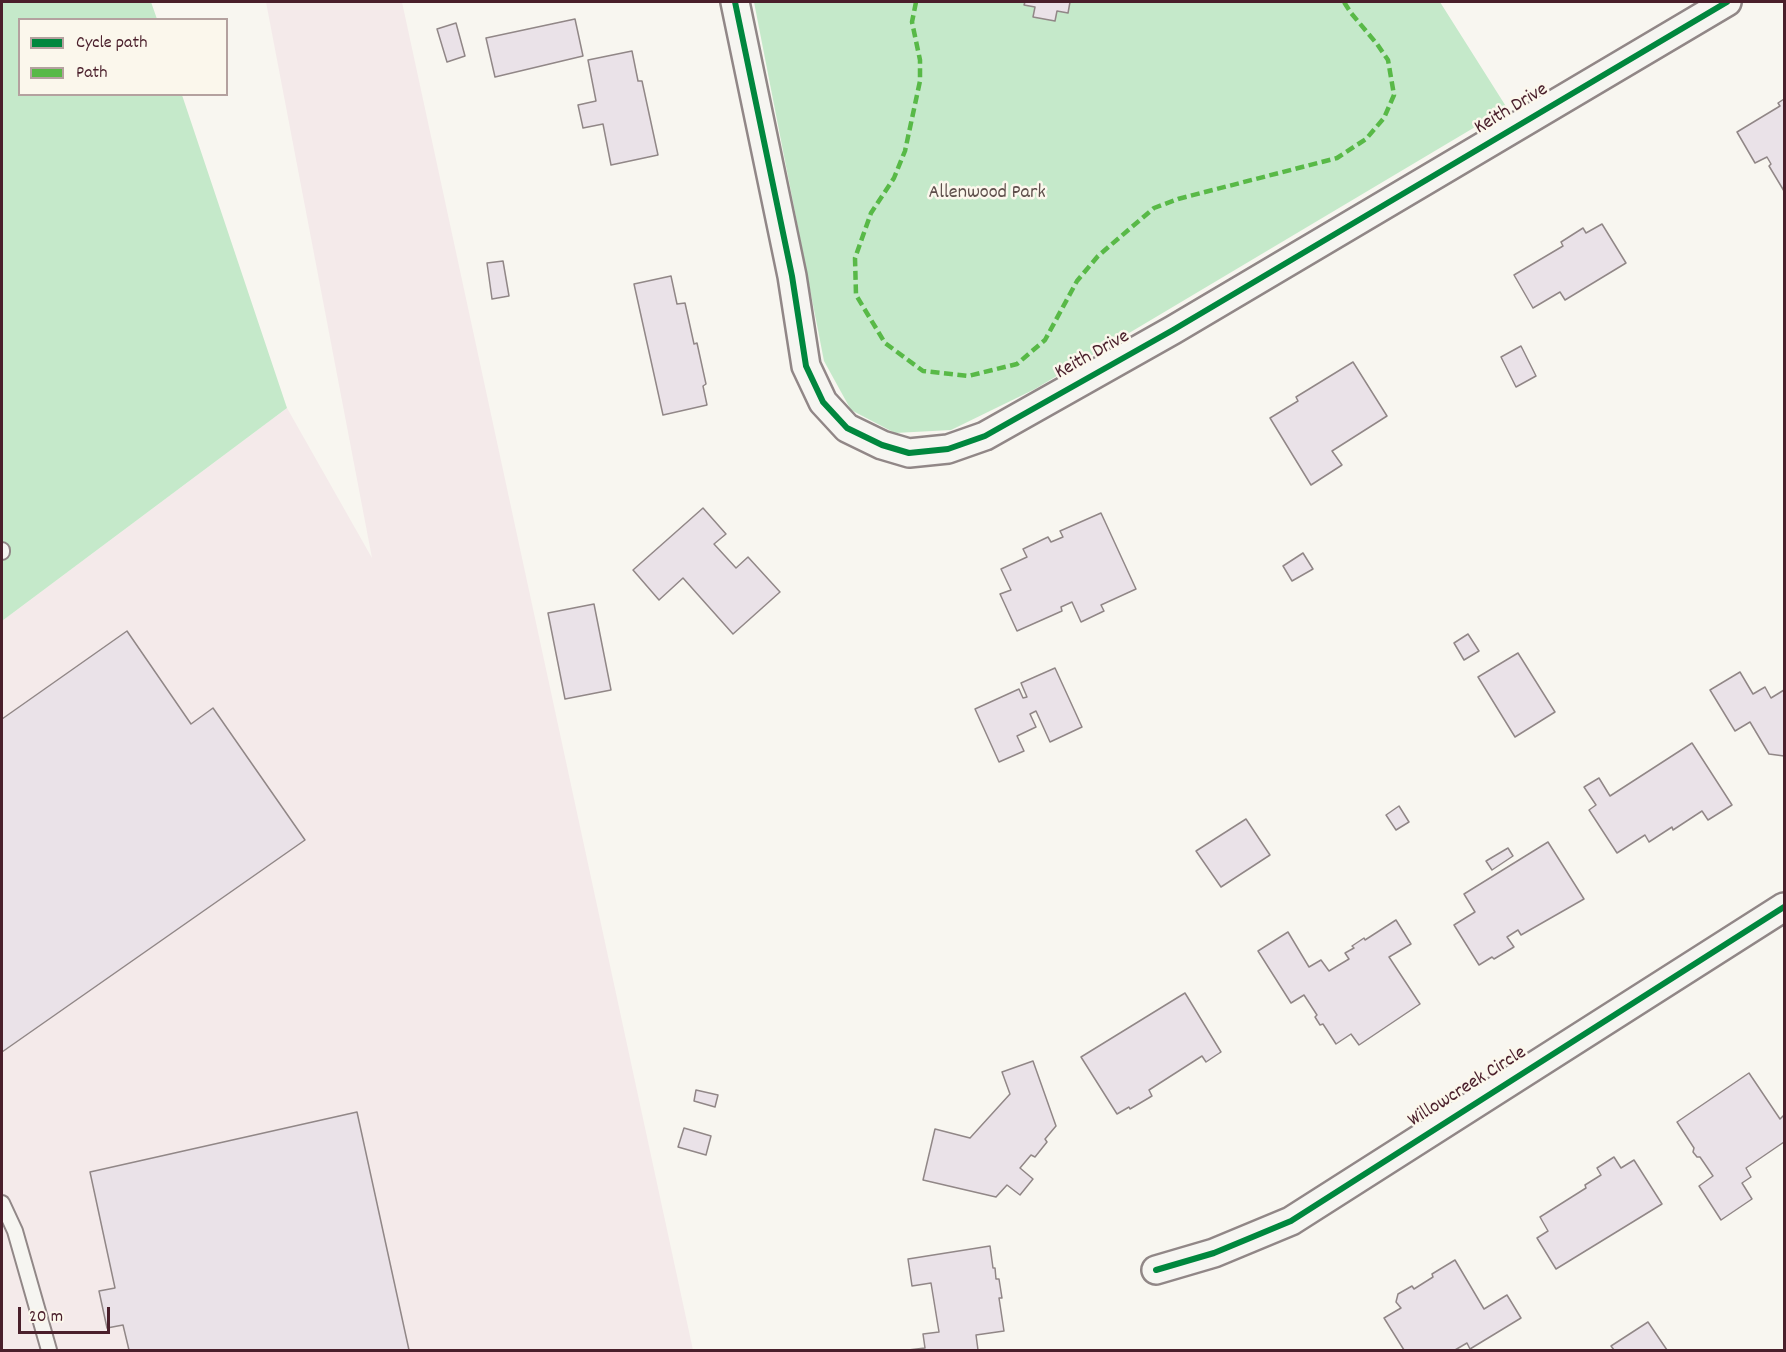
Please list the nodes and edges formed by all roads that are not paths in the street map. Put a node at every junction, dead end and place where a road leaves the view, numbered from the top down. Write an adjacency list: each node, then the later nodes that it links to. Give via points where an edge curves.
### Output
1 (735, 2): 2 (street, Keith Drive, via 792,276 806,366 823,402 847,428 882,446 909,453 948,449 985,436 1173,330)
2 (1727, 2)
3 (1785, 907): 5 (street, Willowcreek Circle, via 1291,1221 1214,1253)
4 (2, 1203): 6 (lane, via 15,1231)
5 (1156, 1270)
6 (49, 1350)

